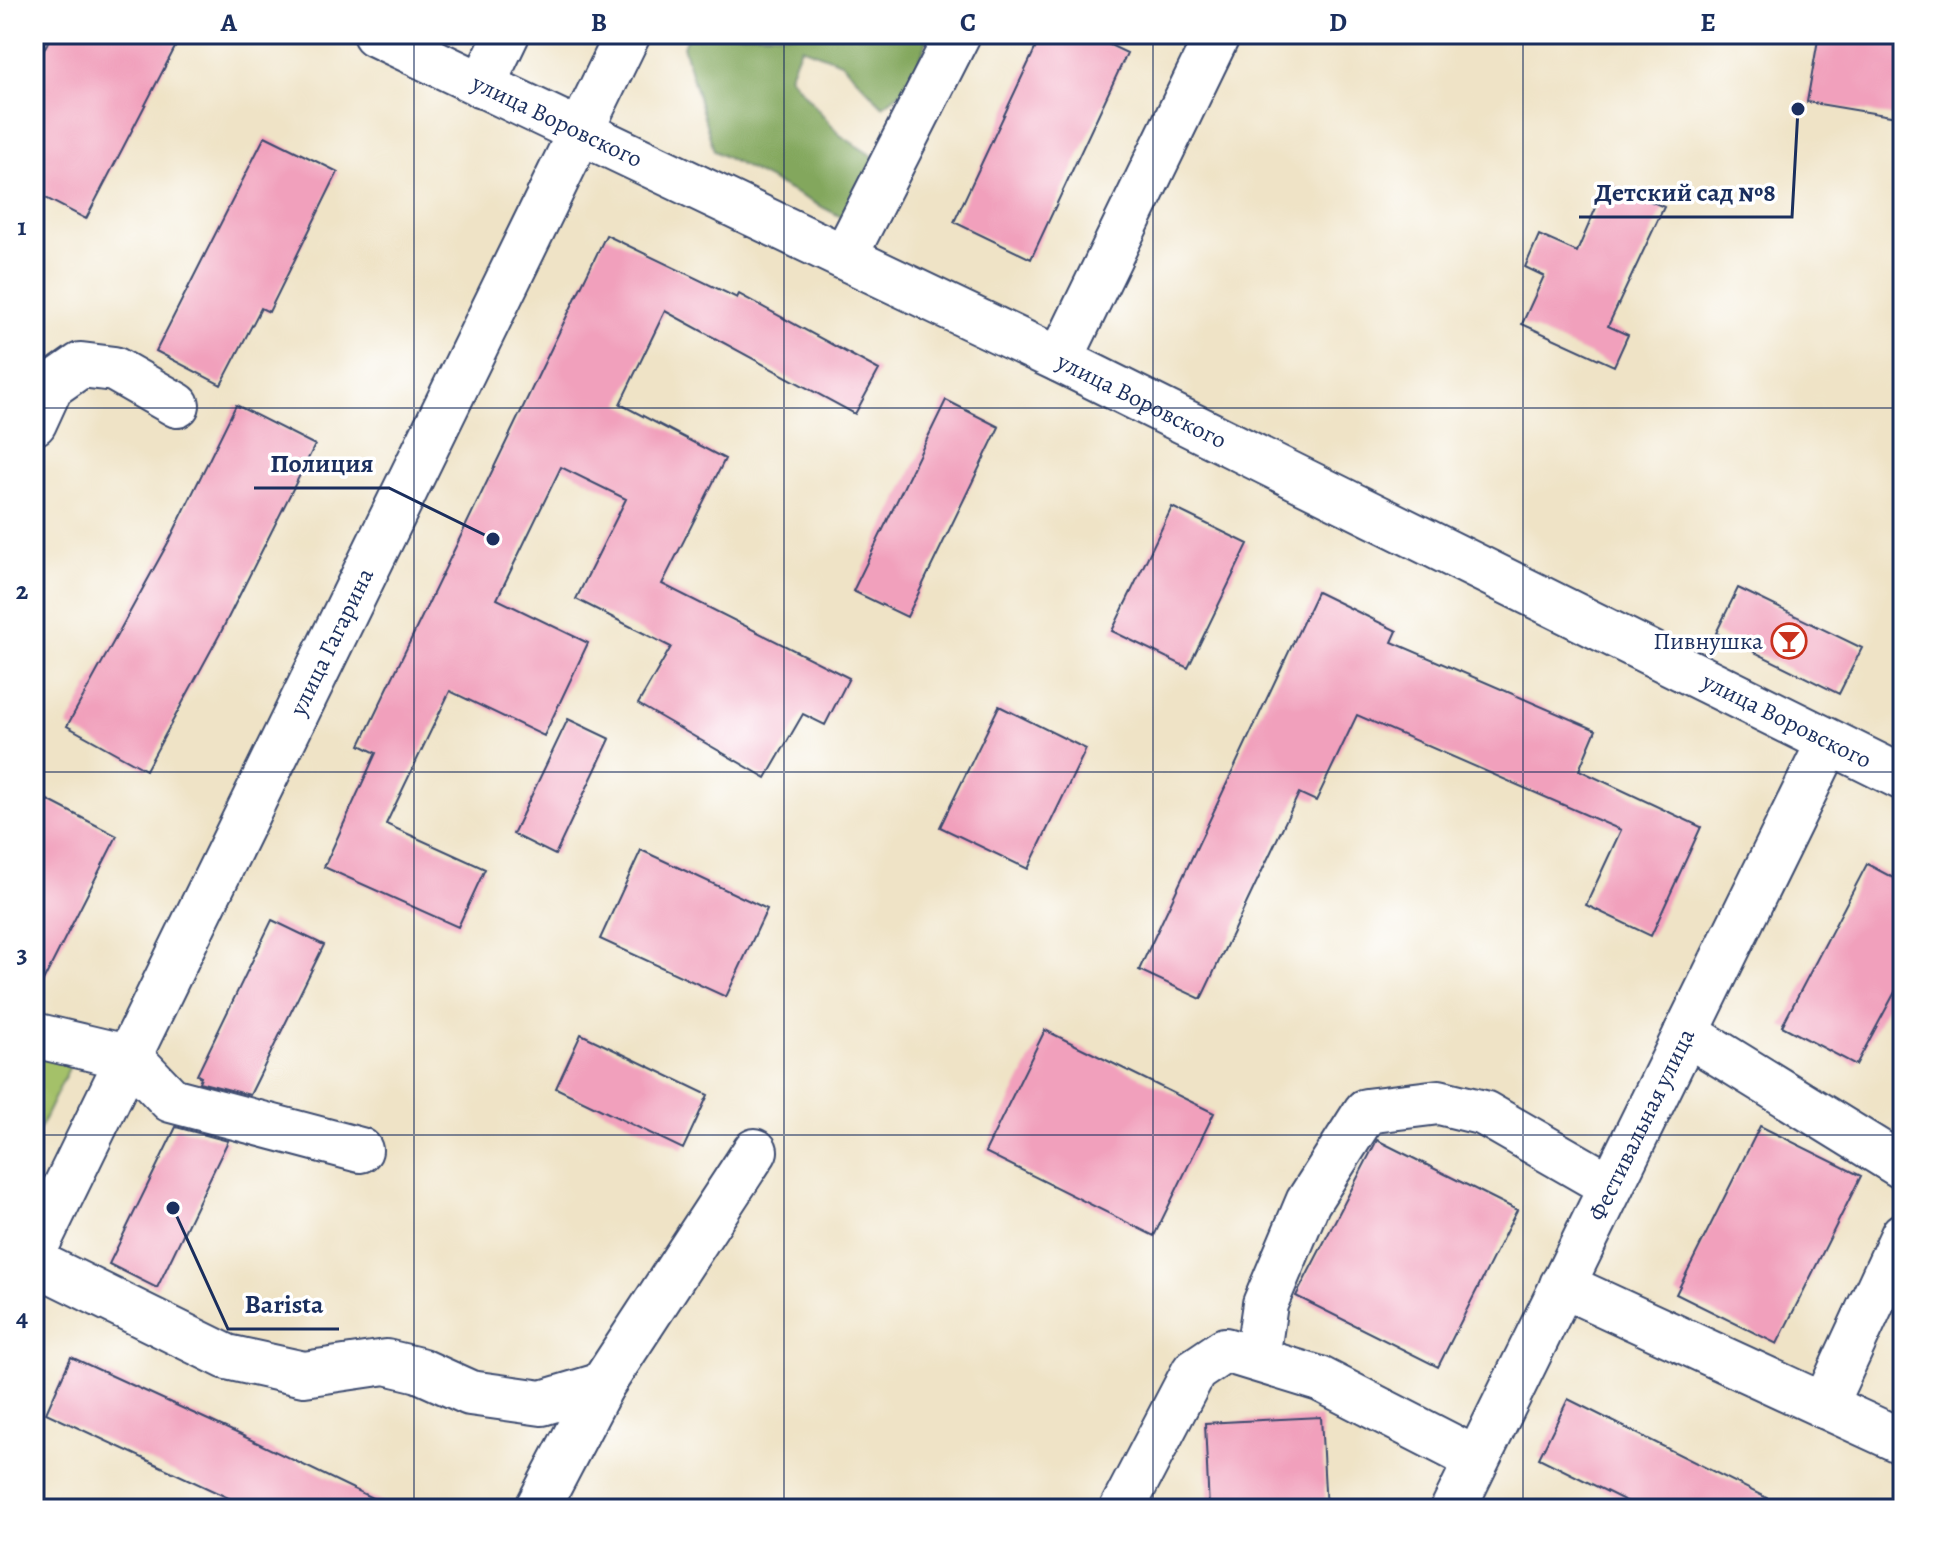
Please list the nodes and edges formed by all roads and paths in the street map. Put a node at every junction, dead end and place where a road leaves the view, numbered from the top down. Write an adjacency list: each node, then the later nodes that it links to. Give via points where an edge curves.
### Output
1 (375, 34): 6 (street, улица Воровского)
2 (507, 34): 6 (street)
3 (628, 34): 7 (street, улица Гагарина)
4 (958, 34): 8 (street)
5 (1218, 34): 9 (street)
6 (482, 86): 7 (street, улица Воровского)
7 (580, 133): 8 (street, улица Воровского); 16 (street, улица Гагарина)
8 (845, 256): 9 (street, улица Воровского)
9 (1060, 360): 12 (street, улица Воровского)
10 (177, 405): 11 (street, via 114,369 81,365 51,386)
11 (34, 423)
12 (1829, 742): 13 (street, улица Воровского); 14 (street, Фестивальная улица)
13 (1902, 776)
14 (1686, 1033): 19 (street); 20 (street, Фестивальная улица)
15 (34, 1035): 16 (street)
16 (131, 1058): 17 (street, via 171,1100); 22 (street, улица Гагарина)
17 (360, 1150)
18 (755, 1151): 26 (street)
19 (1903, 1167)
20 (1611, 1186): 24 (street, Фестивальная улица); 25 (street, via 1484,1113 1439,1102 1366,1111 1308,1202 1265,1304)
21 (1903, 1235): 27 (street)
22 (34, 1251)
23 (34, 1262): 26 (street, via 227,1357 304,1374 386,1362 470,1393 542,1403)
24 (1562, 1285): 27 (street); 29 (street, Фестивальная улица)
25 (1257, 1358): 29 (street, via 1320,1379); 31 (street, via 1225,1350 1194,1371)
26 (602, 1385): 30 (street)
27 (1824, 1406): 28 (street)
28 (1903, 1442)
29 (1476, 1459): 32 (street, Фестивальная улица)
30 (537, 1509)
31 (1122, 1509)
32 (1453, 1509)

